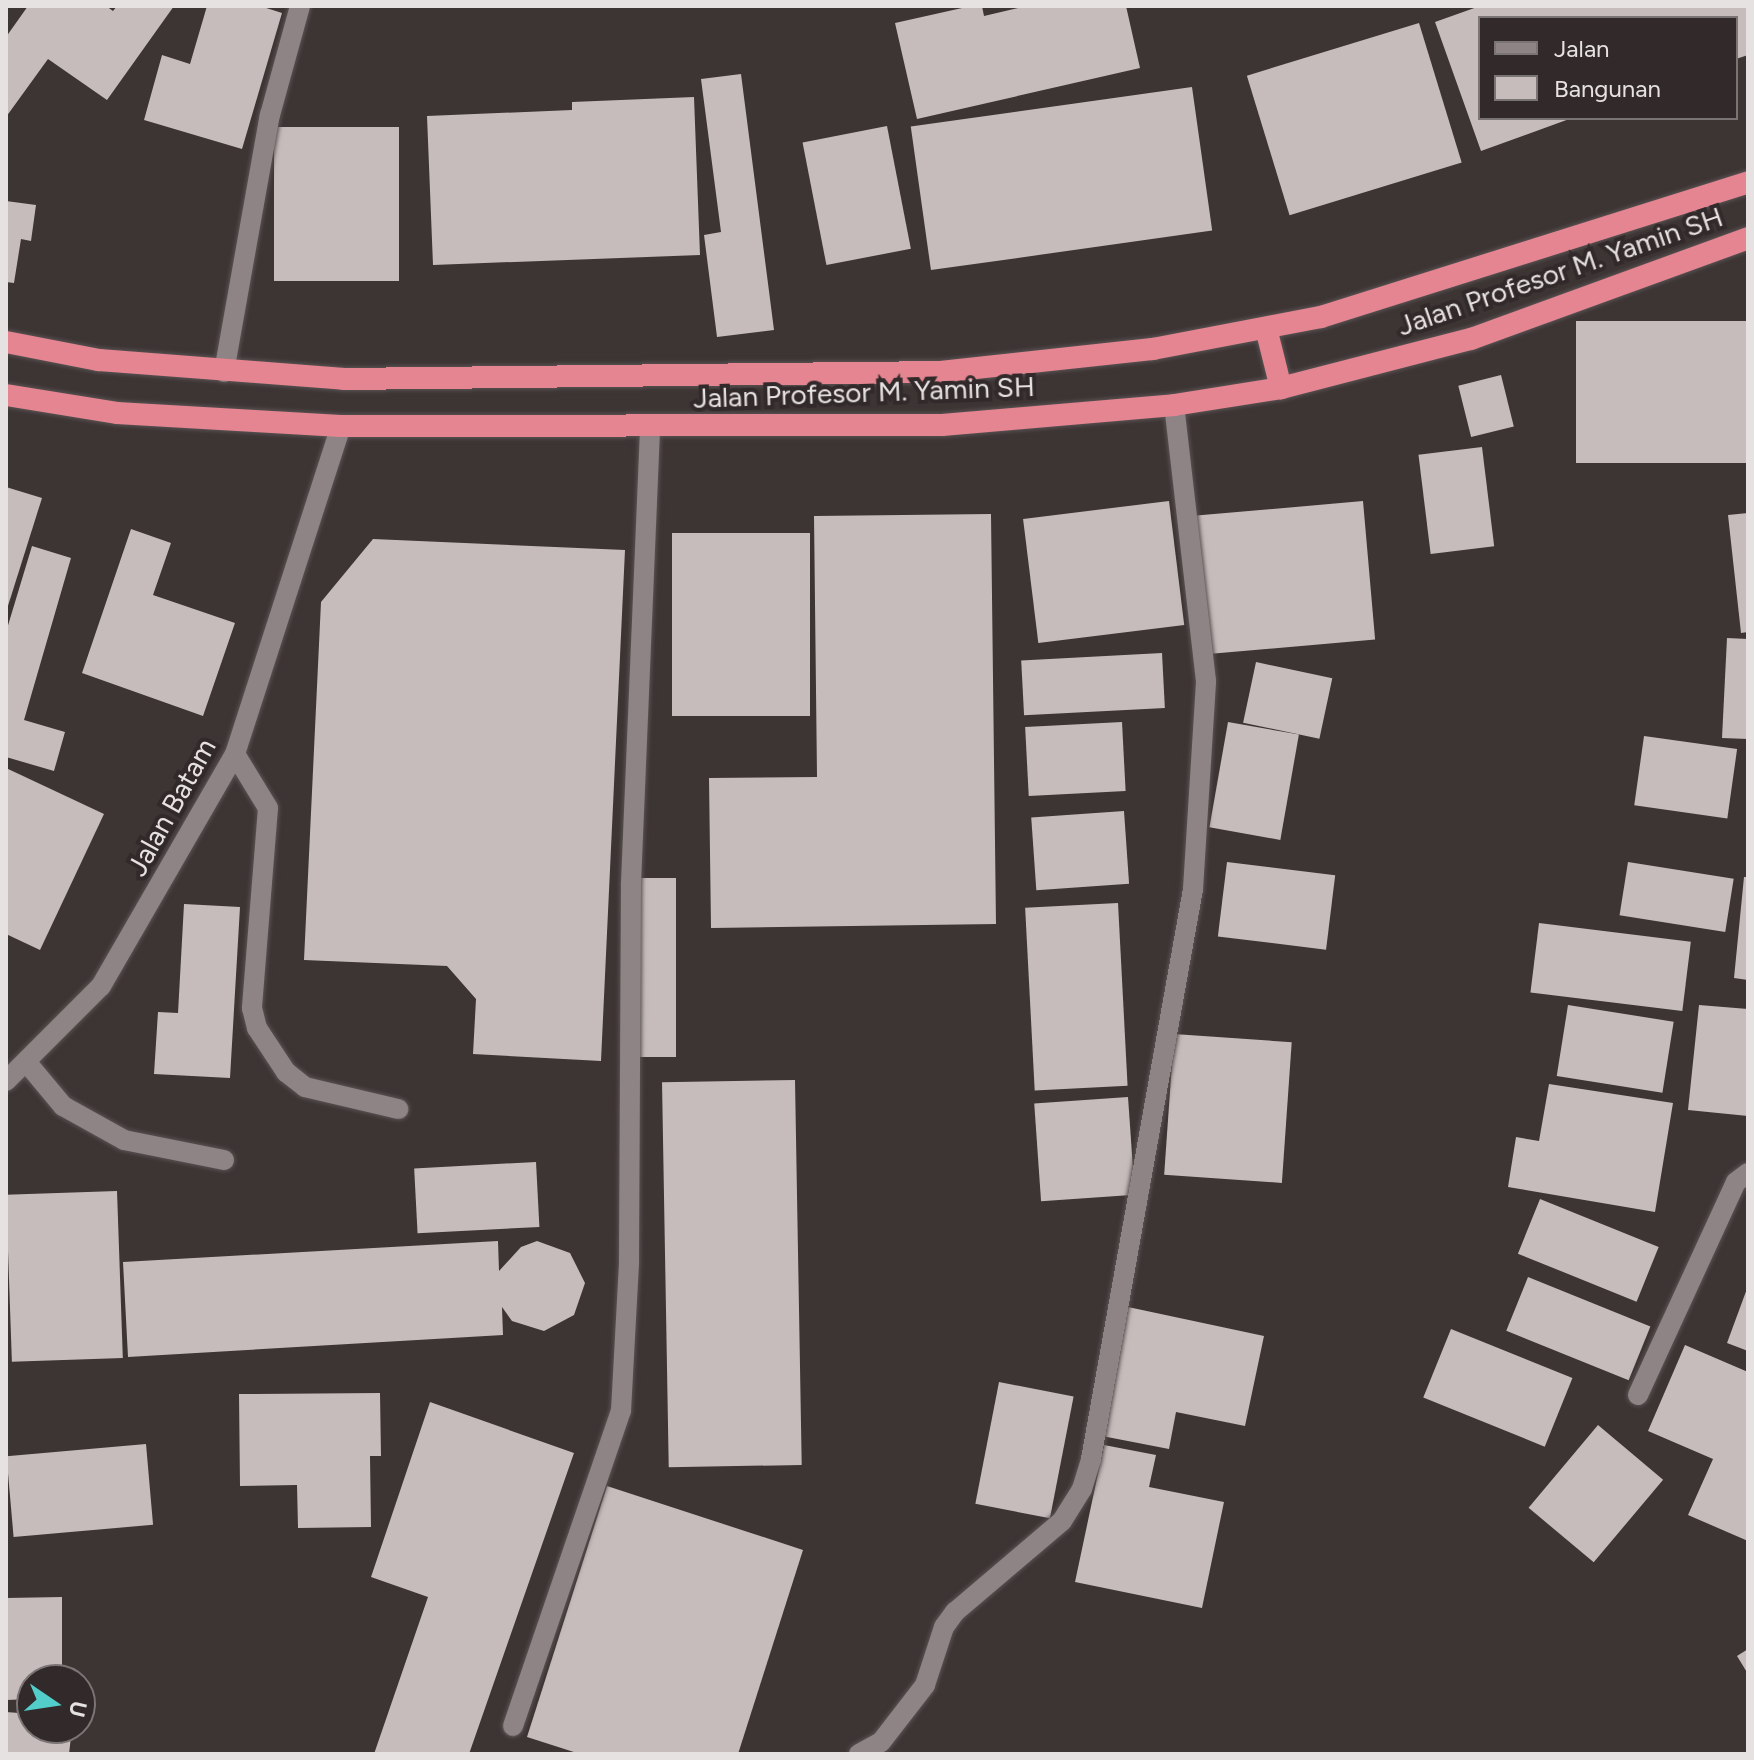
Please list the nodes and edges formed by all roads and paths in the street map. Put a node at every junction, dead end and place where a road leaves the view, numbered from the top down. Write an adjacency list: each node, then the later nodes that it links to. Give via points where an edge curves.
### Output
1 (300, 6): 6 (street, via 270,115)
2 (1748, 182): 4 (highway, Jalan Profesor M. Yamin SH, via 1455,279)
3 (1748, 238): 7 (highway, Jalan Profesor M. Yamin SH, via 1471,339)
4 (1266, 328): 6 (highway, Jalan Profesor M. Yamin SH, via 1153,349 940,372 344,379); 7 (highway)
5 (6, 342): 6 (highway, Jalan Profesor M. Yamin SH, via 99,360)
6 (224, 372)
7 (1281, 388): 9 (highway, Jalan Profesor M. Yamin SH)
8 (6, 395): 10 (highway, Jalan Profesor M. Yamin SH, via 117,413)
9 (1174, 405): 11 (highway, Jalan Profesor M. Yamin SH, via 942,425); 20 (street, via 1206,681 1193,889 1091,1459 1082,1489 1062,1521 955,1612 944,1627 925,1685 881,1742)
10 (341, 426): 11 (highway, Jalan Profesor M. Yamin SH); 12 (street, Jalan Batam)
11 (650, 428): 19 (street, via 631,883 629,1261 621,1411)
12 (235, 754): 13 (street, Jalan Batam, via 101,986); 15 (street, via 268,808 252,1008 257,1028 286,1072 305,1087)
13 (28, 1064): 14 (street, Jalan Batam); 16 (street, via 63,1106 124,1140)
14 (6, 1081)
15 (398, 1109)
16 (224, 1160)
17 (1748, 1173): 18 (street, via 1736,1182)
18 (1638, 1395)
19 (513, 1726)
20 (859, 1754)

